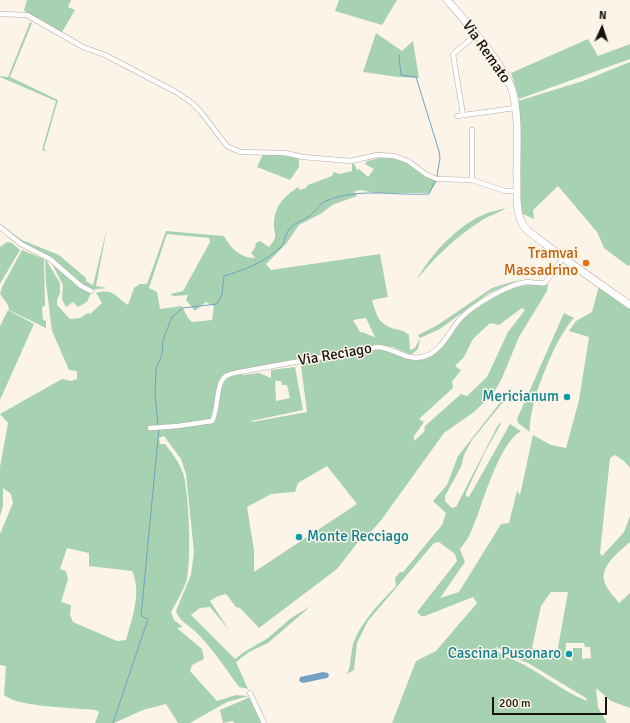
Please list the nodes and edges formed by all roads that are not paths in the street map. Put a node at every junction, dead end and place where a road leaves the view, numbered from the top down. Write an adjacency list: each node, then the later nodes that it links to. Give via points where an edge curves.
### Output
1 (447, 0): 3 (main road, Via Remato)
2 (0, 14): 8 (street, via 27,15 182,95 201,112 227,146 240,152 286,153 351,161 378,155 394,156 432,177)
3 (477, 34): 4 (main road, Via Remato, via 509,82); 5 (street, via 453,54)
4 (515, 108): 5 (street); 9 (main road, Via Remato)
5 (463, 115): 6 (street)
6 (457, 116)
7 (472, 130): 8 (street)
8 (472, 180): 9 (street, via 505,191)
9 (517, 191): 11 (main road, Via Remato, via 522,223)
10 (0, 227): 12 (street, via 21,244 50,259 81,286)
11 (562, 258): 13 (main road, Via Remato); 14 (street, Via Reciago, via 545,283 528,282 513,286 463,316 432,354 416,358 402,355 388,347 378,346 245,370 225,376 217,399 216,415 212,421)
12 (91, 291)
13 (630, 305)
14 (150, 428)
15 (250, 693): 16 (street)
16 (264, 723)

